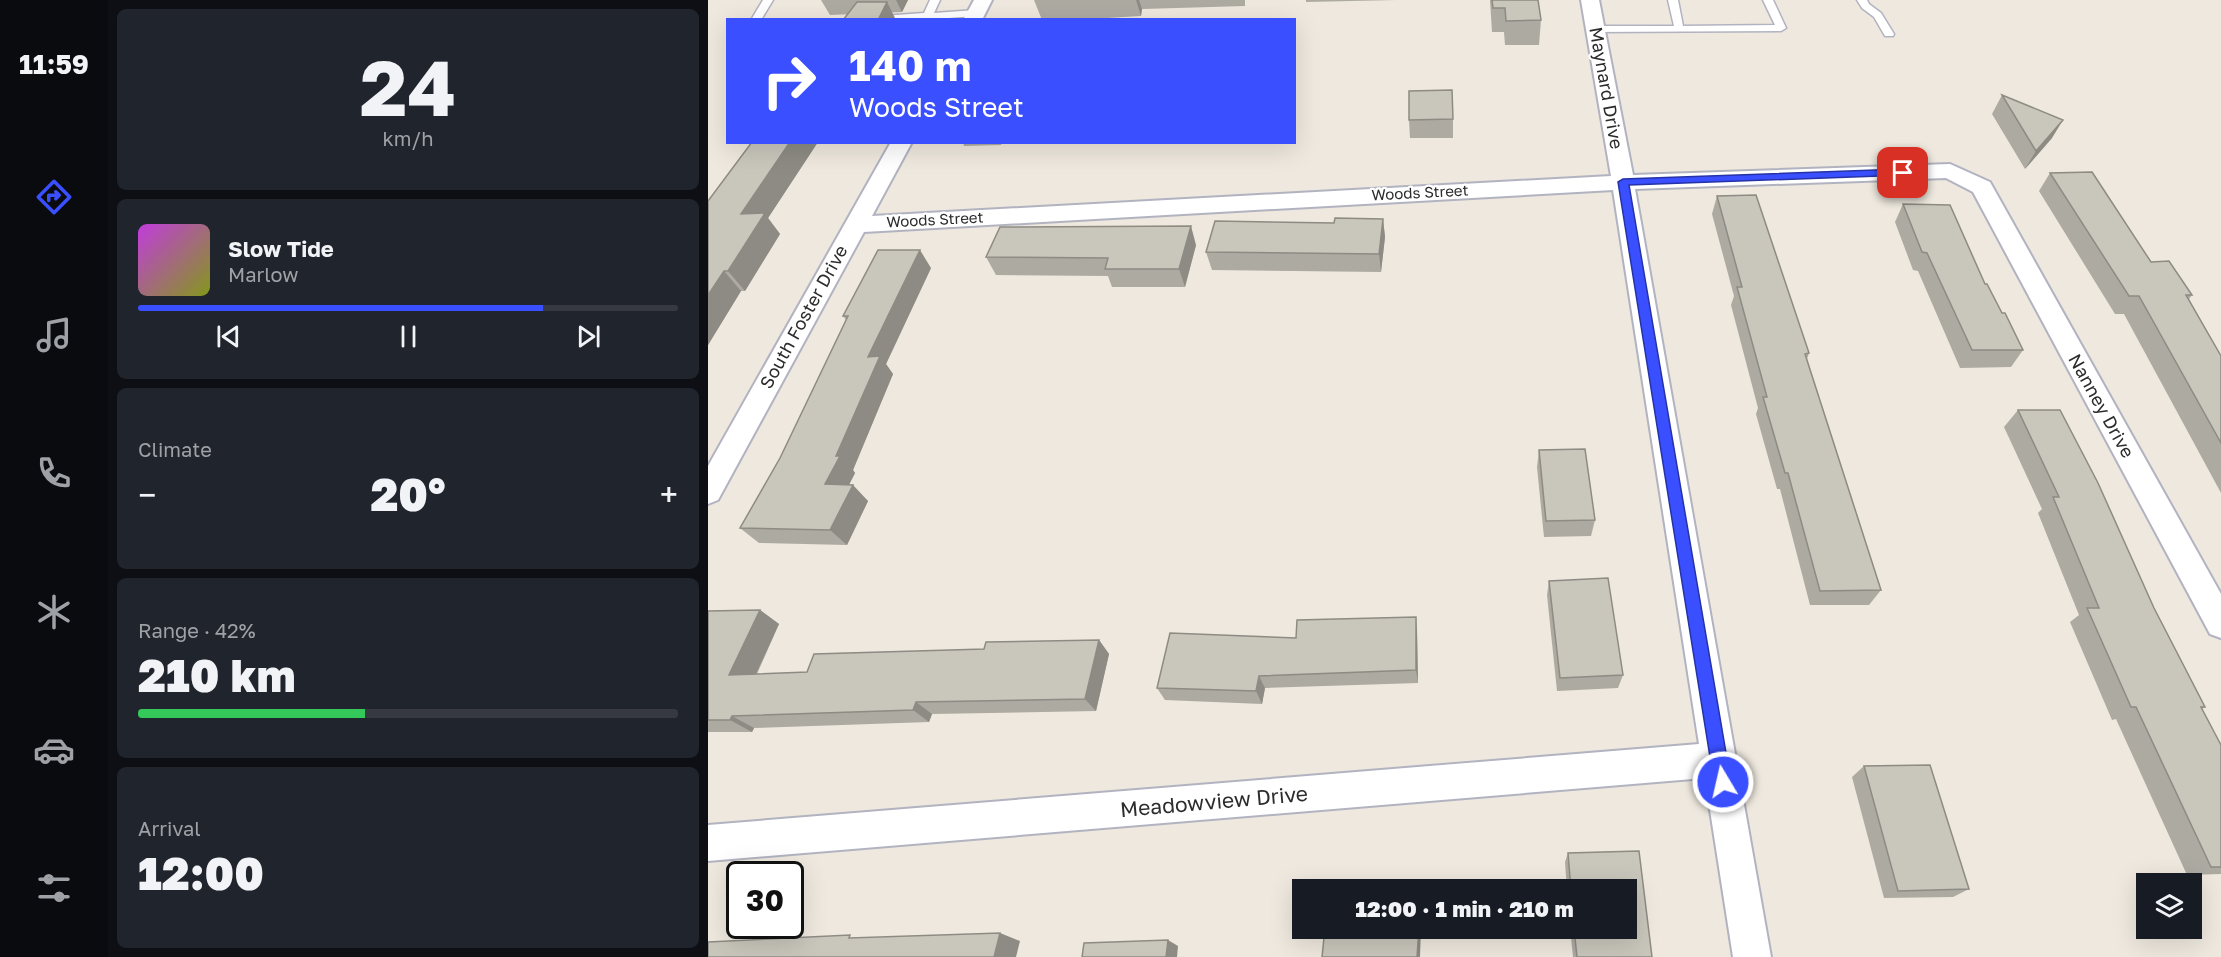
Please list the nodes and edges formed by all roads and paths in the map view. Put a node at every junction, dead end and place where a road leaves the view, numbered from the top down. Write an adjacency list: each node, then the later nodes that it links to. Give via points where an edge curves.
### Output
1 (768, 0): 9 (lane)
2 (935, 0): 8 (lane)
3 (1590, 0): 12 (street, Maynard Drive)
4 (1672, 0): 11 (lane)
5 (1768, 0): 11 (lane, via 1781,28)
6 (1862, 0): 13 (lane, via 1878,15)
7 (977, 11): 8 (lane)
8 (928, 16): 10 (lane)
9 (757, 18)
10 (898, 18)
11 (1679, 28): 12 (lane)
12 (1595, 29): 15 (street, Maynard Drive)
13 (1889, 34)
14 (901, 144): 17 (street, South Foster Drive)
15 (1623, 182): 16 (street, Woods Street, via 1950,171); 17 (street, Woods Street); 20 (street, Maynard Drive)
16 (1982, 187): 19 (street, Nanney Drive)
17 (855, 225): 18 (street, South Foster Drive)
18 (708, 492)
19 (2221, 624)
20 (1719, 760): 21 (street, Meadowview Drive); 22 (street, Maynard Drive)
21 (708, 843)
22 (1752, 957)

